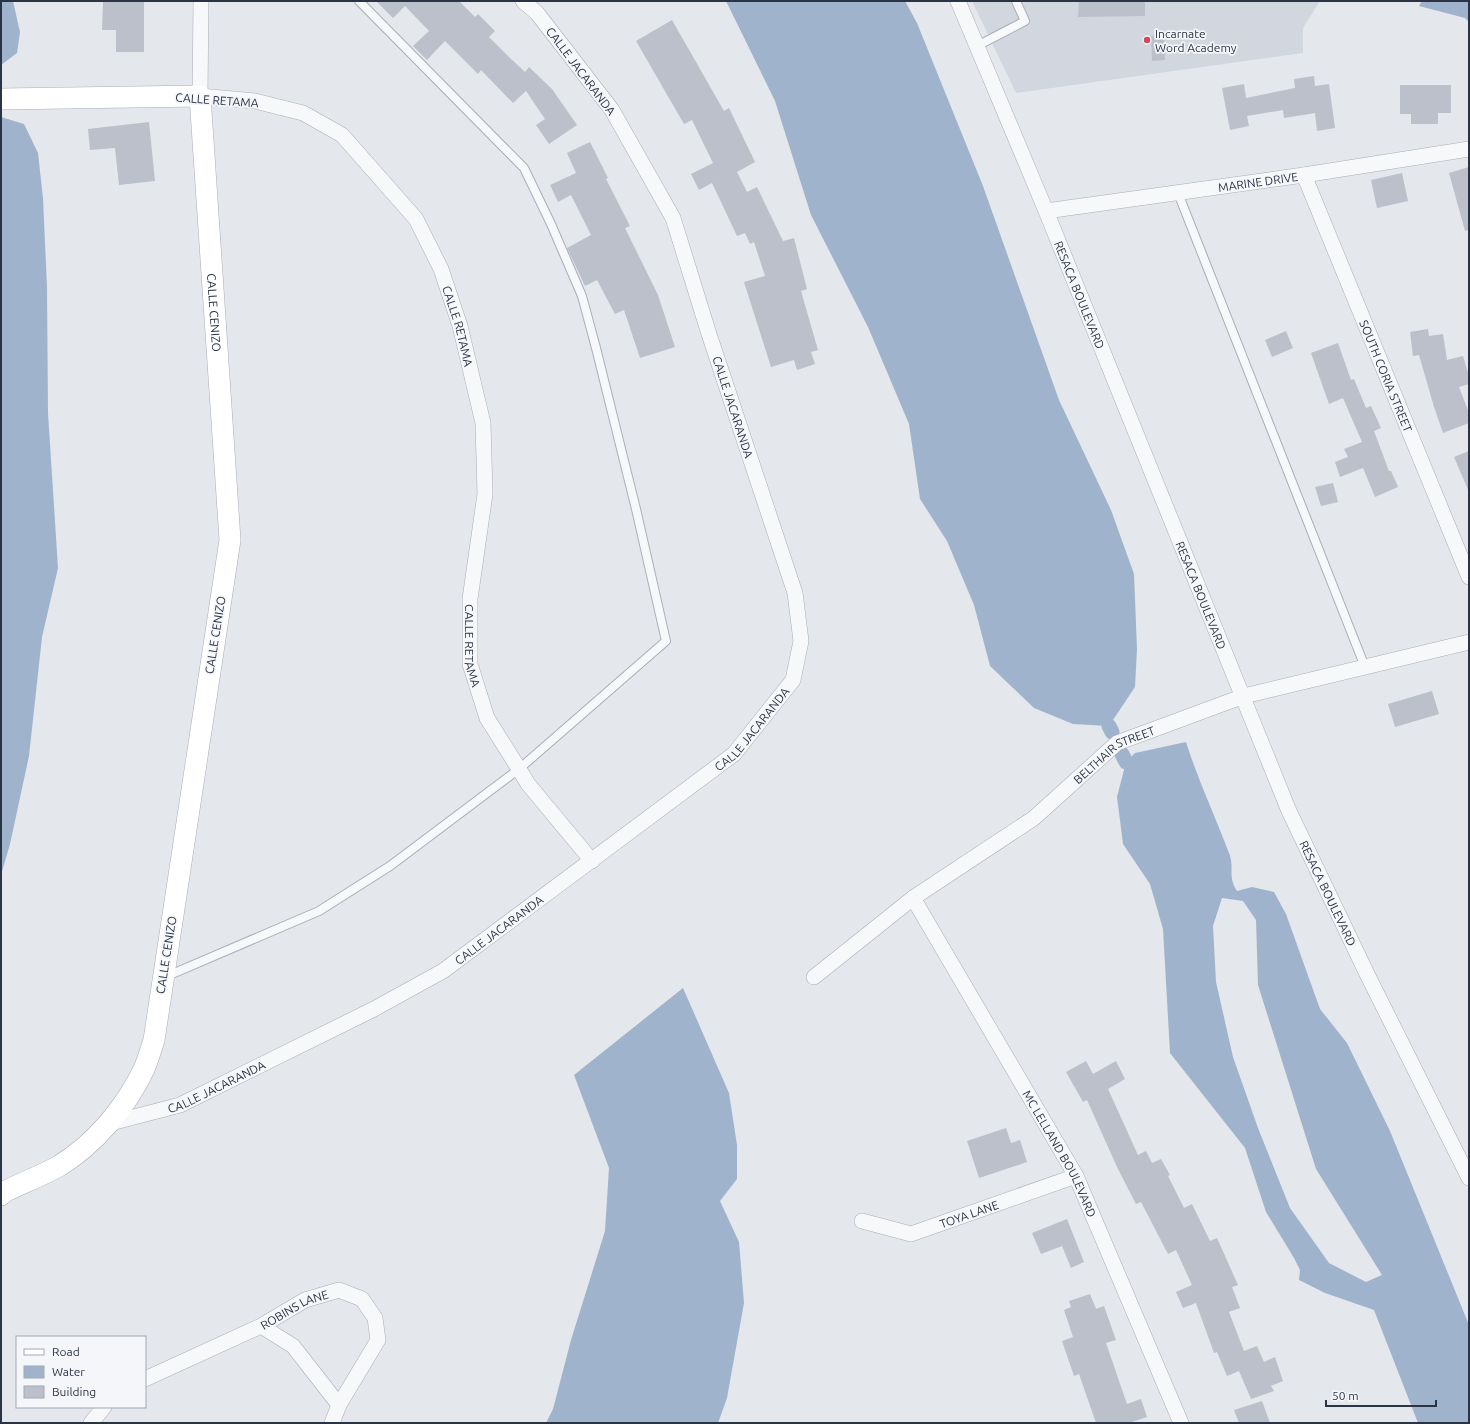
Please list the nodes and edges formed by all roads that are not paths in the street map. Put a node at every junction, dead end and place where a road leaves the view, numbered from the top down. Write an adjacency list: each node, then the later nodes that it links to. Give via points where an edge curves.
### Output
1 (201, 1): 7 (street, CALLE CENIZO)
2 (359, 1): 17 (lane, via 524,168 551,224 582,296 636,509 666,641)
3 (523, 1): 18 (street, CALLE JACARANDA, via 537,14 612,110 673,218 795,593 801,641 793,680 734,754)
4 (958, 1): 6 (street, RESACA BOULEVARD)
5 (1016, 1): 6 (lane, via 1025,21)
6 (977, 46): 12 (street, RESACA BOULEVARD)
7 (200, 96): 8 (street, CALLE RETAMA); 17 (street, CALLE RETAMA, via 255,101 303,113 342,136 416,219 441,269 460,326 483,423 485,494 470,599 470,664 487,718); 21 (street, CALLE CENIZO, via 230,540)
8 (1, 99)
9 (1469, 149): 10 (street, MARINE DRIVE)
10 (1304, 175): 11 (street, MARINE DRIVE); 13 (street, SOUTH CORIA STREET)
11 (1178, 193): 12 (street, MARINE DRIVE); 15 (lane)
12 (1046, 210): 16 (street, RESACA BOULEVARD)
13 (1469, 577)
14 (1469, 642): 15 (street, BELTHAIR STREET)
15 (1365, 667): 16 (street, BELTHAIR STREET)
16 (1244, 696): 19 (street, BELTHAIR STREET, via 1117,743 1034,818); 24 (street, RESACA BOULEVARD, via 1289,811)
17 (519, 769): 18 (street, CALLE RETAMA, via 528,784); 21 (lane, via 390,866 319,912)
18 (592, 861): 22 (street, CALLE JACARANDA, via 442,971 374,1009 180,1104)
19 (913, 898): 20 (street, BELTHAIR STREET); 23 (street, MC LELLAND BOULEVARD)
20 (814, 977)
21 (163, 978): 22 (street, CALLE CENIZO, via 154,1040 145,1068 130,1095)
22 (107, 1124): 25 (street, CALLE CENIZO, via 59,1166)
23 (1076, 1176): 26 (street, TOYA LANE, via 911,1234); 33 (street, MC LELLAND BOULEVARD)
24 (1469, 1178)
25 (1, 1195)
26 (862, 1221)
27 (260, 1326): 28 (street, ROBINS LANE); 29 (street, via 293,1346); 29 (street, ROBINS LANE, via 305,1300 338,1290 362,1299 375,1318 378,1340)
28 (146, 1379)
29 (339, 1405): 32 (street, ROBINS LANE)
30 (103, 1408): 31 (street)
31 (91, 1423)
32 (332, 1423)
33 (1181, 1423)

